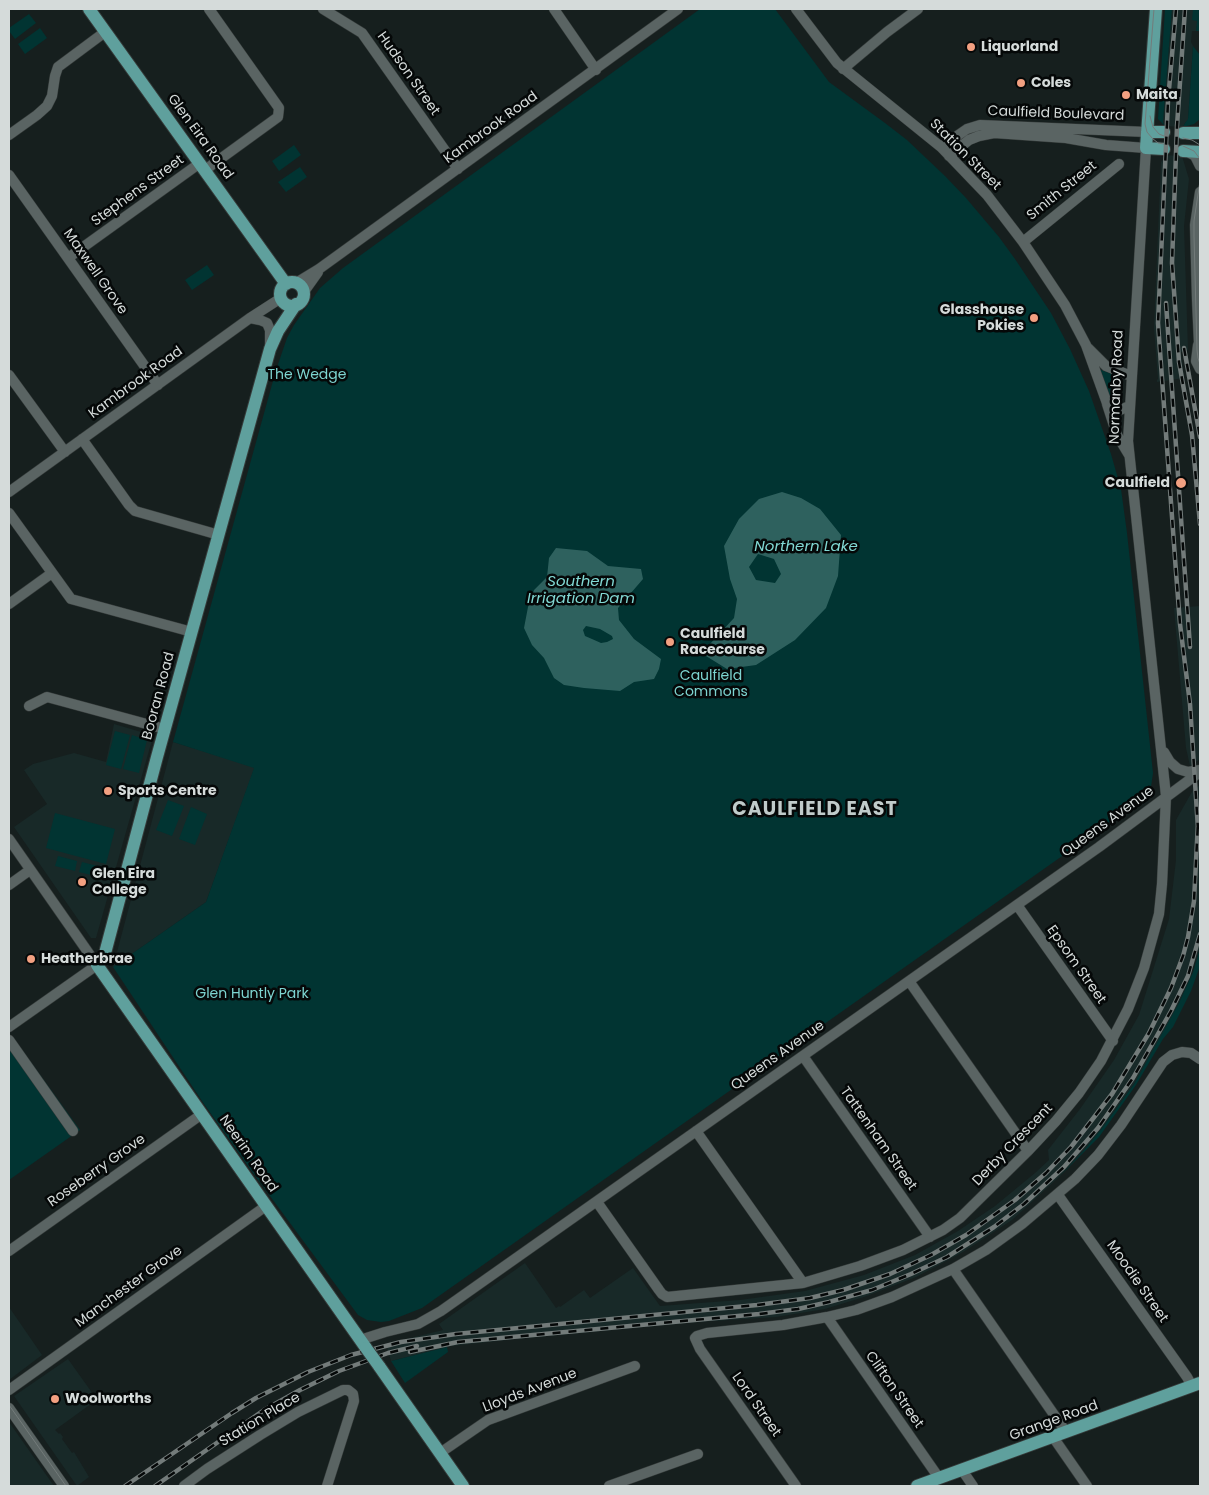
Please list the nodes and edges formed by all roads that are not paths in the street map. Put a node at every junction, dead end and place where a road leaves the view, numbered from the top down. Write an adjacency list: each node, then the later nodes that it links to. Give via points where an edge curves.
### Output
1 (89, 9): 9 (main road, Glen Eira Road)
2 (209, 9): 23 (street, Stephens Street, via 279,108 278,117)
3 (323, 9): 24 (street, Hudson Street, via 362,33)
4 (554, 9): 11 (street)
5 (678, 9): 11 (street, Kambrook Road)
6 (796, 9): 10 (street, Station Street)
7 (918, 9): 10 (street)
8 (1156, 9): 12 (main road, Normanby Road)
9 (105, 32): 14 (street, via 58,67 48,106); 23 (main road, Glen Eira Road)
10 (843, 69): 15 (street, Station Street)
11 (596, 70): 24 (street, Kambrook Road)
12 (1147, 132): 13 (main road); 15 (street, Caulfield Boulevard, via 980,125 967,129); 16 (main road, Normanby Road)
13 (1164, 132)
14 (9, 135)
15 (941, 147): 20 (street, Station Street)
16 (1146, 148): 17 (main road); 20 (street, Caulfield Boulevard, via 994,133 969,140); 38 (street, Normanby Road)
17 (1164, 149)
18 (1183, 151): 19 (main road); 22 (street, via 1194,155)
19 (1200, 152)
20 (949, 156): 27 (street, Station Street, via 987,195)
21 (1119, 164): 27 (street, Smith Street)
22 (1200, 166)
23 (202, 167): 28 (street, Stephens Street); 29 (main road, Glen Eira Road)
24 (458, 169): 29 (street, Kambrook Road, via 320,269)
25 (9, 175): 28 (street, Maxwell Grove)
26 (1200, 192): 34 (street, via 1195,226)
27 (1023, 242): 33 (street, Station Street, via 1056,290)
28 (68, 258): 39 (street, Maxwell Grove)
29 (295, 291): 30 (main road, Booran Road, via 280,292); 30 (main road, via 289,305); 32 (main road, Booran Road)
30 (282, 300): 31 (street, Kambrook Road); 32 (main road, Booran Road)
31 (250, 318): 35 (street, via 264,321 269,327); 39 (street, Kambrook Road)
32 (278, 331): 35 (main road, Booran Road)
33 (1086, 345): 38 (street, Station Street, via 1106,366); 40 (street, Station Street)
34 (1199, 347): 36 (street, via 1196,361)
35 (270, 349): 47 (main road, Booran Road)
36 (1200, 369)
37 (9, 375): 43 (street)
38 (1132, 376): 41 (street, Normanby Road)
39 (158, 385): 42 (street, Kambrook Road)
40 (1107, 403): 41 (street, via 1116,411); 44 (street, Station Street, via 1117,435)
41 (1130, 406): 44 (street, Normanby Road)
42 (82, 439): 43 (street, Kambrook Road); 47 (street, via 128,506 135,511)
43 (65, 452): 45 (street, Kambrook Road)
44 (1130, 456): 53 (street, Normanby Road)
45 (9, 492)
46 (9, 513): 48 (street)
47 (219, 535): 50 (main road, Booran Road)
48 (52, 573): 49 (street); 50 (street, via 71,599)
49 (9, 604)
50 (192, 632): 52 (main road, Booran Road)
51 (29, 706): 52 (street, via 47,697)
52 (166, 729): 60 (main road, Booran Road, via 104,956)
53 (1161, 746): 54 (street, via 1176,768); 55 (street, Normanby Road)
54 (1200, 771): 55 (street, Queens Avenue)
55 (1166, 796): 59 (street, Queens Avenue); 64 (street, Derby Crescent, via 1159,914 1137,989)
56 (9, 839): 57 (street, Neerim Road)
57 (30, 870): 58 (street); 60 (street, Neerim Road)
58 (9, 885)
59 (1017, 905): 61 (street, Queens Avenue); 64 (street, Epsom Street)
60 (97, 965): 62 (street, Booran Road); 67 (main road, Neerim Road)
61 (909, 981): 65 (street, Queens Avenue); 70 (street)
62 (9, 1026)
63 (9, 1040): 68 (street)
64 (1112, 1041): 70 (street, Derby Crescent, via 1079,1093)
65 (802, 1056): 69 (street, Queens Avenue); 74 (street, Tattenham Street)
66 (1200, 1059): 71 (street, via 1182,1052 1163,1062 1110,1140)
67 (202, 1114): 73 (main road, Neerim Road); 75 (street, Roseberry Grove)
68 (73, 1131)
69 (696, 1131): 72 (street, Queens Avenue); 77 (street)
70 (1028, 1151): 74 (street, Derby Crescent, via 960,1218)
71 (1058, 1195): 76 (street, via 1003,1238); 81 (street, Moodie Street, via 1187,1377)
72 (596, 1202): 77 (street, Derby Crescent, via 665,1296); 79 (street, Queens Avenue, via 434,1316)
73 (266, 1206): 79 (main road, Neerim Road); 82 (street, Manchester Grove)
74 (930, 1237): 77 (street, Derby Crescent, via 860,1266)
75 (9, 1251)
76 (953, 1269): 78 (street, via 892,1297); 84 (street)
77 (803, 1284)
78 (827, 1318): 89 (street, Clifton Street); 95 (street, Lord Street, via 707,1333 695,1338)
79 (363, 1344): 86 (main road, Neerim Road, bridge)
80 (635, 1366): 86 (street, Lloyds Avenue, via 488,1420)
81 (1196, 1385): 84 (main road, Grange Road)
82 (9, 1390)
83 (9, 1408): 91 (street)
84 (1066, 1432): 85 (main road, Grange Road)
85 (1053, 1437): 88 (main road, Grange Road); 98 (street)
86 (440, 1453): 93 (main road, Neerim Road)
87 (698, 1454): 94 (street)
88 (962, 1470): 89 (main road, Grange Road); 97 (street)
89 (939, 1478): 96 (main road, Grange Road)
90 (192, 1484): 92 (street, Station Place, via 298,1412 349,1390 354,1394 354,1402)
91 (64, 1486)
92 (327, 1486)
93 (463, 1486)
94 (609, 1486)
95 (796, 1486)
96 (917, 1486)
97 (973, 1486)
98 (1087, 1486)

